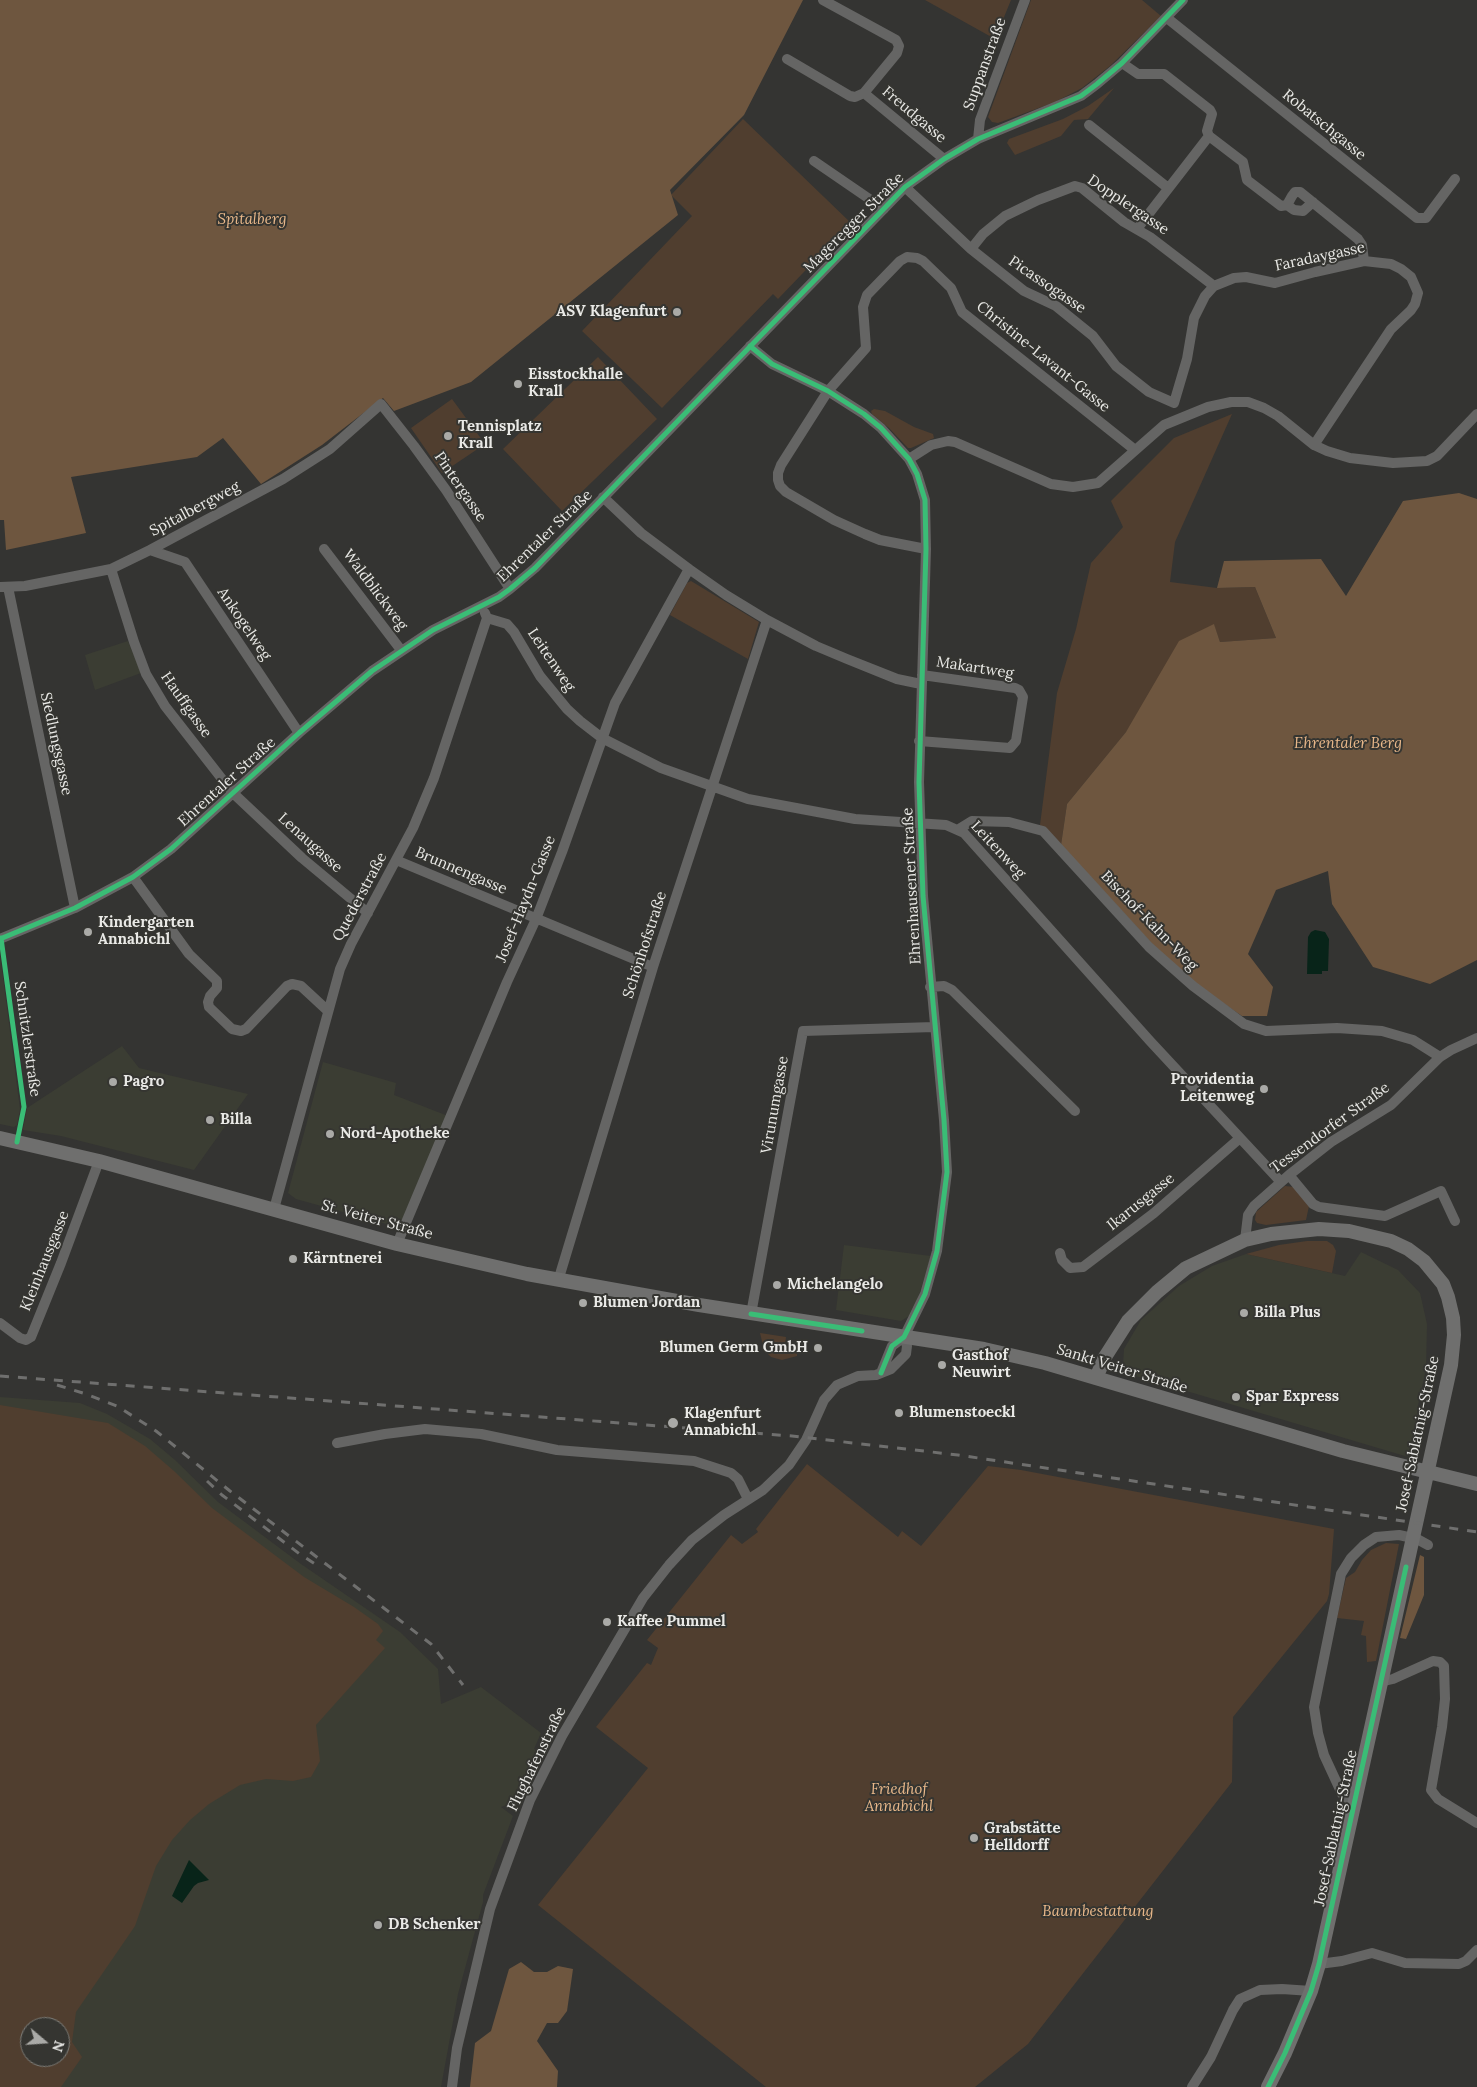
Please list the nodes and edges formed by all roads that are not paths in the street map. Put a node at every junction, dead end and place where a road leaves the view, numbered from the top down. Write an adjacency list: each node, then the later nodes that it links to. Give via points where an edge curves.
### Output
1 (823, 0): 7 (street, via 896,40 899,46 897,53)
2 (1025, 0): 10 (street, Suppanstraße, via 980,120)
3 (1183, 0): 4 (street, Mageregger Straße)
4 (1167, 18): 6 (street, Mageregger Straße); 13 (street, Robatschgasse, via 1417,218 1426,218)
5 (787, 59): 7 (street, Freudgasse, via 850,96)
6 (1122, 63): 9 (street, via 1138,74 1164,74 1210,110); 10 (street, Mageregger Straße, via 1081,96)
7 (864, 93): 11 (street, Freudgasse)
8 (1089, 124): 15 (street)
9 (1209, 136): 15 (street); 17 (street, via 1243,162 1247,180 1281,206)
10 (978, 139): 11 (street, Mageregger Straße)
11 (944, 159): 14 (street, Mageregger Straße)
12 (814, 161): 18 (street)
13 (1455, 180)
14 (905, 187): 18 (street, Mageregger Straße); 20 (street, Picassogasse)
15 (1168, 188): 19 (street)
16 (1313, 202): 17 (street, via 1303,211); 17 (street, via 1295,192); 21 (street, via 1358,239)
17 (1288, 205)
18 (884, 209): 23 (street, Mageregger Straße)
19 (1137, 229): 20 (street, Dopplergasse, via 1075,186 1005,216 988,229); 22 (street, Dopplergasse)
20 (971, 249): 25 (street, Picassogasse, via 1024,291 1056,306 1080,325 1098,341 1116,366 1149,392)
21 (1364, 261): 22 (street, Faradaygasse, via 1275,283 1246,277); 29 (street, Faradaygasse, via 1379,261 1401,269 1411,277 1418,298 1412,310 1391,329)
22 (1214, 286): 25 (street, via 1194,318 1187,359)
23 (750, 346): 24 (street, via 772,364); 32 (street, Ehrentaler Straße)
24 (828, 391): 30 (street, Christine-Lavant-Gasse, via 866,348 863,307 867,296 900,261 912,257 923,261 952,288 962,312); 31 (street, via 881,428); 34 (street, via 781,465 778,473 780,486 834,520 865,534)
25 (1174, 403): 28 (street)
26 (381, 404): 35 (street, Spitalbergweg, via 330,449 283,479); 39 (street, Pintergasse, via 414,446)
27 (1477, 414): 29 (street, via 1438,456 1426,460 1380,462 1350,458)
28 (1179, 417): 29 (street, via 1208,407 1248,402 1278,416); 30 (street, via 1152,433)
29 (1314, 445)
30 (1135, 450): 31 (street, via 1098,483 1073,487 1051,484 955,442 930,445)
31 (909, 459): 34 (street, Ehrenhausener Straße, via 925,500)
32 (603, 497): 37 (street, via 642,533); 39 (street, Ehrentaler Straße, via 535,568)
33 (324, 548): 43 (street, Waldblickweg)
34 (926, 549): 44 (street, Ehrenhausener Straße)
35 (150, 550): 36 (street, Spitalbergweg); 45 (street, Ankogelweg, via 185,562)
36 (110, 568): 38 (street, Spitalbergweg, via 46,583); 49 (street, Hauffgasse, via 146,674 165,706)
37 (689, 569): 42 (street); 46 (street, Josef-Haydn-Gasse, via 616,703)
38 (4, 587): 54 (street, Siedlungsgasse)
39 (510, 589): 40 (street, Ehrentaler Straße)
40 (481, 606): 41 (street); 43 (street, Ehrentaler Straße)
41 (487, 618): 46 (street, Leitenweg, via 507,624 552,691 580,722); 52 (street, Quederstraße, via 434,778)
42 (767, 620): 44 (street, via 816,646 897,679); 48 (street, Schönhofstraße)
43 (401, 650): 45 (street, Ehrentaler Straße, via 365,676)
44 (921, 680): 47 (street, Ehrenhausener Straße); 47 (street, Makartweg, via 1014,688 1023,697 1016,741 1010,748)
45 (299, 733): 49 (street, Ehrentaler Straße)
46 (602, 738): 48 (street, Leitenweg, via 662,768); 56 (street, Josef-Haydn-Gasse)
47 (919, 741): 50 (street, Ehrenhausener Straße)
48 (712, 786): 50 (street, Leitenweg, via 748,799 828,815); 58 (street, Schönhofstraße)
49 (234, 793): 53 (street, Ehrentaler Straße, via 172,849); 55 (street, Lenaugasse, via 302,858)
50 (921, 822): 51 (street, Leitenweg); 59 (street, Ehrenhausener Straße)
51 (959, 829): 63 (street, Bischof-Kahn-Weg, via 972,821 1022,824 1043,831 1149,947 1192,986 1244,1024 1266,1031 1337,1028 1382,1031 1413,1040); 66 (street, Leitenweg)
52 (396, 860): 55 (street, Quederstraße); 56 (street, Brunnengasse)
53 (132, 877): 54 (street, Ehrentaler Straße); 60 (street, via 189,954 217,981 209,1007 232,1029 246,1029 292,984 301,986)
54 (75, 908): 57 (street, Ehrentaler Straße)
55 (368, 912): 60 (street, Quederstraße, via 340,969)
56 (536, 919): 58 (street, Brunnengasse); 72 (street, Josef-Haydn-Gasse)
57 (0, 939)
58 (652, 967): 74 (street, Schönhofstraße)
59 (930, 987): 61 (street, Ehrenhausener Straße); 64 (street, via 944,986 952,990)
60 (328, 1011): 69 (street, Quederstraße)
61 (934, 1026): 75 (street, Virunumgasse, via 803,1031); 77 (street, Ehrenhausener Straße, via 946,1152 946,1192 937,1251 925,1294)
62 (1477, 1038): 63 (street, Tessendorfer Straße)
63 (1440, 1057): 68 (street, Tessendorfer Straße, via 1391,1105 1331,1142)
64 (1075, 1111)
65 (0, 1138): 67 (main road, St. Veiter Straße)
66 (1240, 1138): 68 (street, Leitenweg); 73 (street, Ikarusgasse, via 1154,1213 1084,1267 1070,1268)
67 (99, 1161): 69 (main road, St. Veiter Straße); 76 (street, Kleinhausgasse, via 31,1337 26,1340 20,1338)
68 (1285, 1178): 70 (street, Leitenweg, via 1320,1207 1385,1216 1441,1190); 71 (street, Tessendorfer Straße, via 1248,1215)
69 (274, 1209): 72 (main road, St. Veiter Straße)
70 (1455, 1222)
71 (1245, 1240): 78 (main road, Josef-Sablatnig-Straße, via 1186,1268 1157,1292 1128,1321); 83 (main road, Josef-Sablatnig-Straße, via 1319,1229 1371,1235 1408,1249 1434,1272 1448,1297 1454,1335 1445,1395)
72 (397, 1244): 74 (main road, St. Veiter Straße)
73 (1060, 1253)
74 (558, 1281): 75 (main road, St. Veiter Straße)
75 (751, 1314): 77 (main road, Sankt Veiter Straße)
76 (0, 1323)
77 (904, 1337): 78 (main road, Sankt Veiter Straße, via 984,1349); 81 (street, Flughafenstraße, via 892,1346 881,1373 847,1379 830,1392 818,1410 806,1440 789,1465 763,1490)
78 (1096, 1378): 80 (main road, Sankt Veiter Straße, via 1343,1451)
79 (337, 1443): 81 (street, via 425,1429 481,1434 557,1450 694,1461 731,1474 738,1479)
80 (1477, 1484)
81 (748, 1499): 89 (street, Flughafenstraße, via 692,1540 656,1580 551,1758 530,1800 490,1909 457,2048)
82 (1428, 1545): 84 (street, via 1399,1535 1376,1537 1364,1545 1341,1574 1314,1707 1324,1755 1342,1794)
83 (1380, 1682): 84 (main road, Josef-Sablatnig-Straße); 85 (street, via 1433,1661 1444,1666 1442,1727 1431,1790 1438,1799)
84 (1353, 1803): 87 (main road, Josef-Sablatnig-Straße)
85 (1477, 1823)
86 (1477, 1950): 87 (street, via 1466,1962 1459,1964 1405,1963 1372,1952)
87 (1319, 1964): 88 (main road, Josef-Sablatnig-Straße)
88 (1311, 1991): 90 (street, via 1260,1990 1240,1999); 91 (main road, Josef-Sablatnig-Straße)
89 (452, 2087)
90 (1192, 2087)
91 (1268, 2087)

